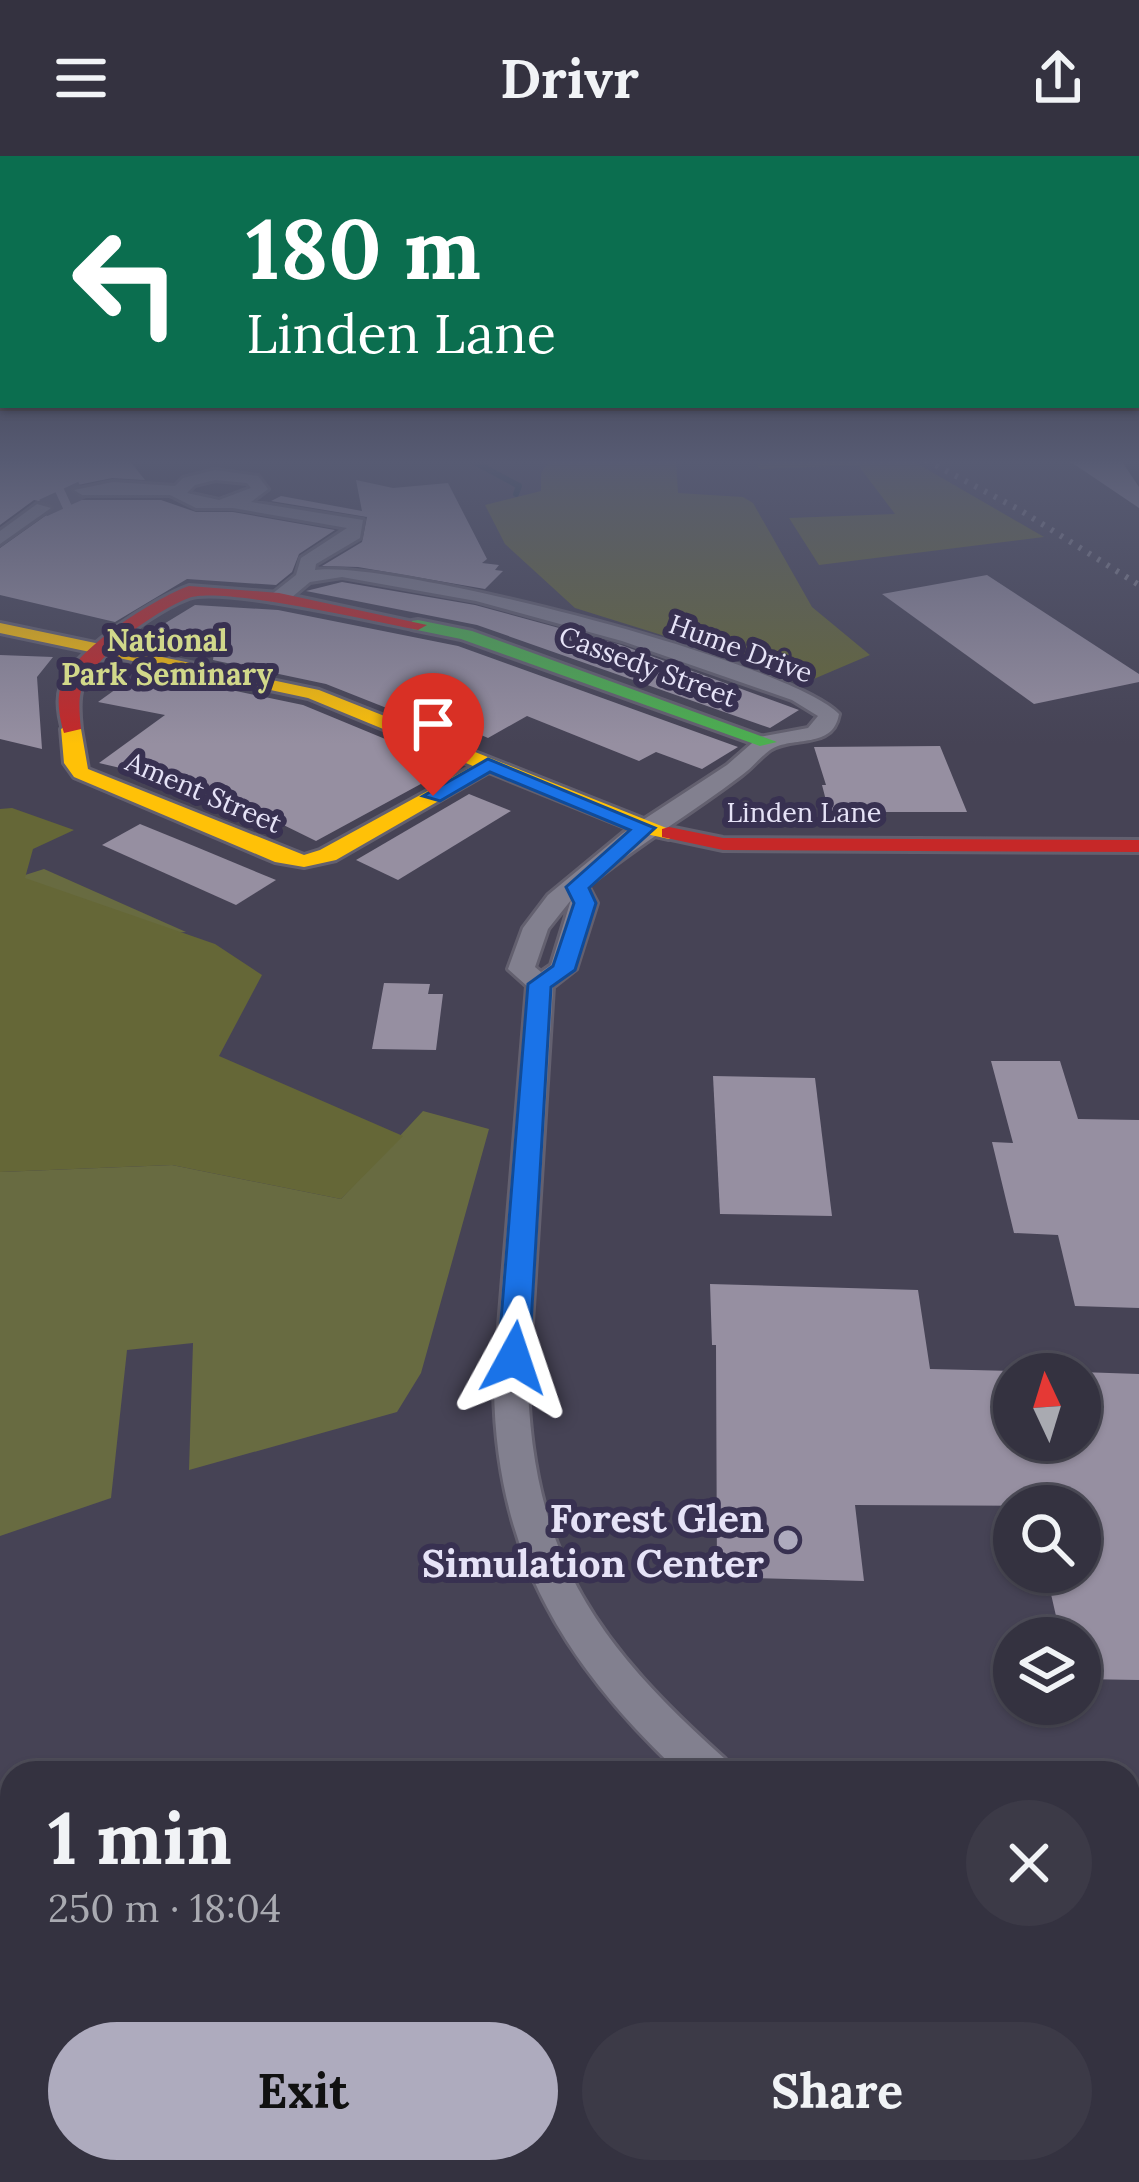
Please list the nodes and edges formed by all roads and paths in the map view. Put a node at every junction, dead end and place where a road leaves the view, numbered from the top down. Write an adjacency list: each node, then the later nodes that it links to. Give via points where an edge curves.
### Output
1 (320, 555): 2 (street)
2 (305, 577): 3 (street); 6 (street, Hume Drive, via 358,573 548,611 799,696 829,714 815,734)
3 (279, 598): 5 (street, Cassedy Street, via 189,591); 6 (street, Cassedy Street, via 466,634)
4 (0, 628): 5 (street, Linden Lane)
5 (99, 650): 7 (street, Linden Lane, via 313,694); 7 (street, Ament Street, via 68,694 76,769 283,857 328,855)
6 (767, 742): 8 (street, Hume Drive)
7 (488, 765): 8 (street, Linden Lane)
8 (644, 828): 9 (street, Linden Lane, via 723,844); 10 (street, Hume Drive)
9 (1139, 847)
10 (577, 887): 11 (street, via 585,903 563,970); 11 (street, Hume Drive, via 536,928 521,969)
11 (540, 984): 12 (street, via 511,1387 515,1482 547,1571 581,1632 619,1683)
12 (698, 1761)

